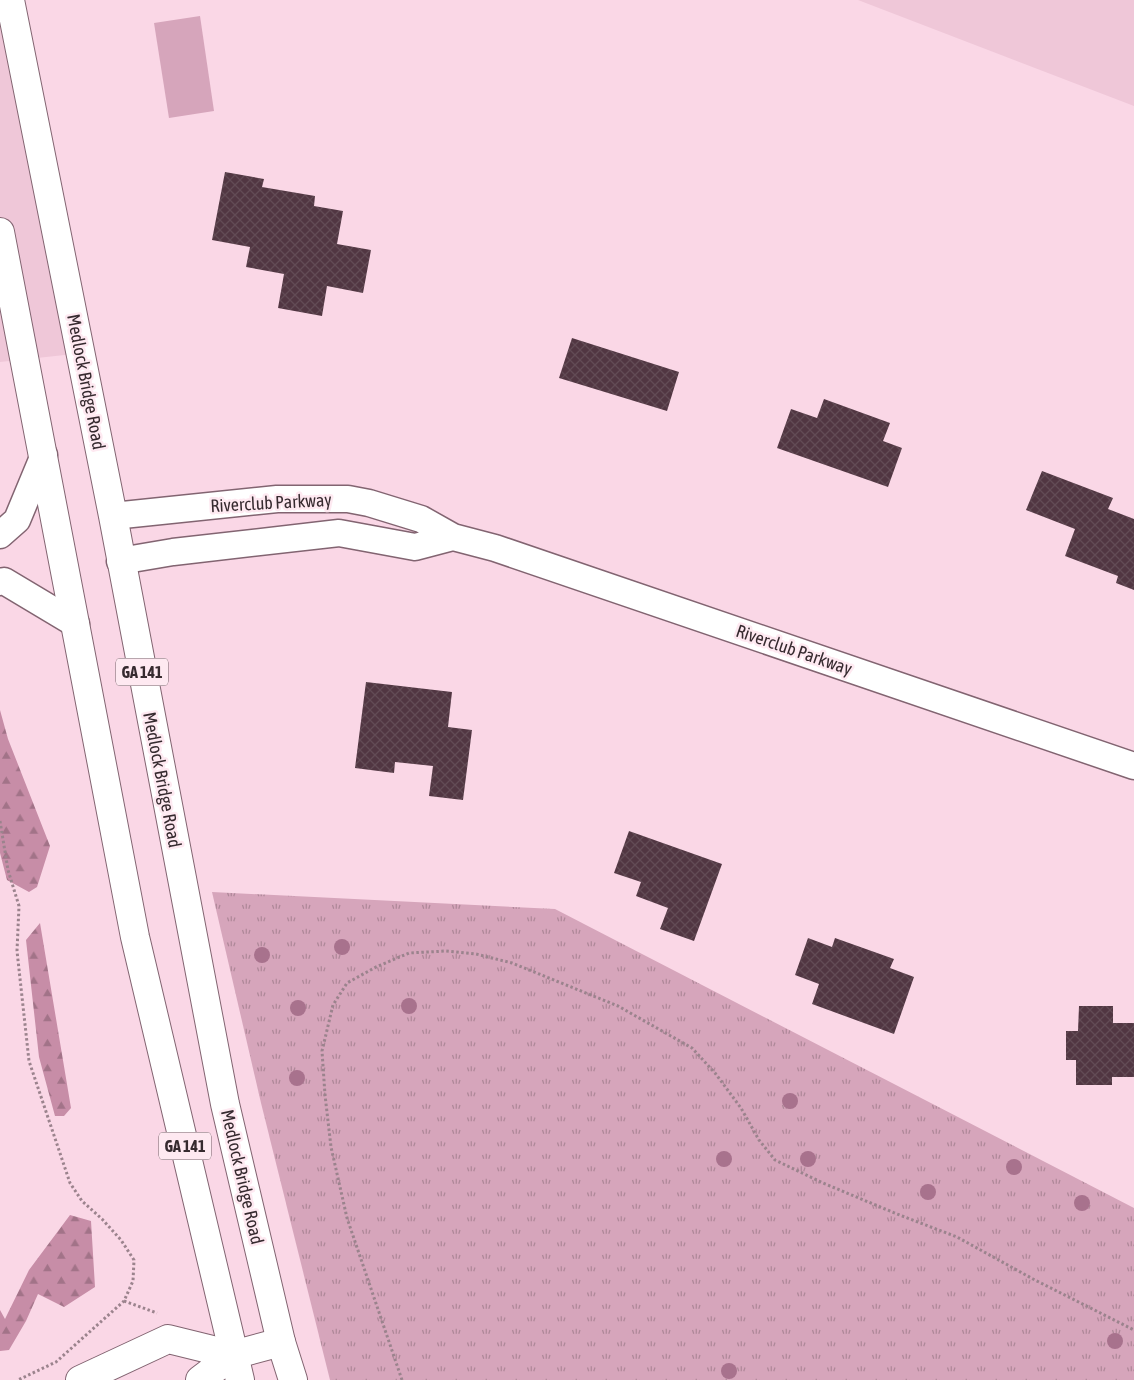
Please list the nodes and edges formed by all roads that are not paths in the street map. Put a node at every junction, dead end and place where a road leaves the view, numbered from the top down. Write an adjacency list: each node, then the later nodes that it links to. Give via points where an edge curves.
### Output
1 (10, 0): 4 (main road, Medlock Bridge Road / GA 141)
2 (0, 233): 3 (main road, GA 141)
3 (44, 455): 5 (street, via 17,520); 9 (main road, GA 141)
4 (113, 516): 6 (street, Riverclub Parkway, via 277,499 348,499 421,519); 7 (main road, Medlock Bridge Road / GA 141)
5 (0, 534)
6 (453, 537): 7 (street, Riverclub Parkway, via 415,547 339,533); 10 (street, Riverclub Parkway, via 512,554)
7 (120, 561): 11 (main road, Medlock Bridge Road / GA 141, via 225,1104)
8 (0, 582): 9 (street, via 4,581)
9 (76, 624): 12 (main road, GA 141, via 135,937)
10 (1134, 766)
11 (281, 1342): 12 (main road); 15 (main road, Medlock Bridge Road / GA 141)
12 (237, 1367): 13 (main road, via 168,1339); 14 (main road)
13 (80, 1380)
14 (200, 1380)
15 (293, 1380)

